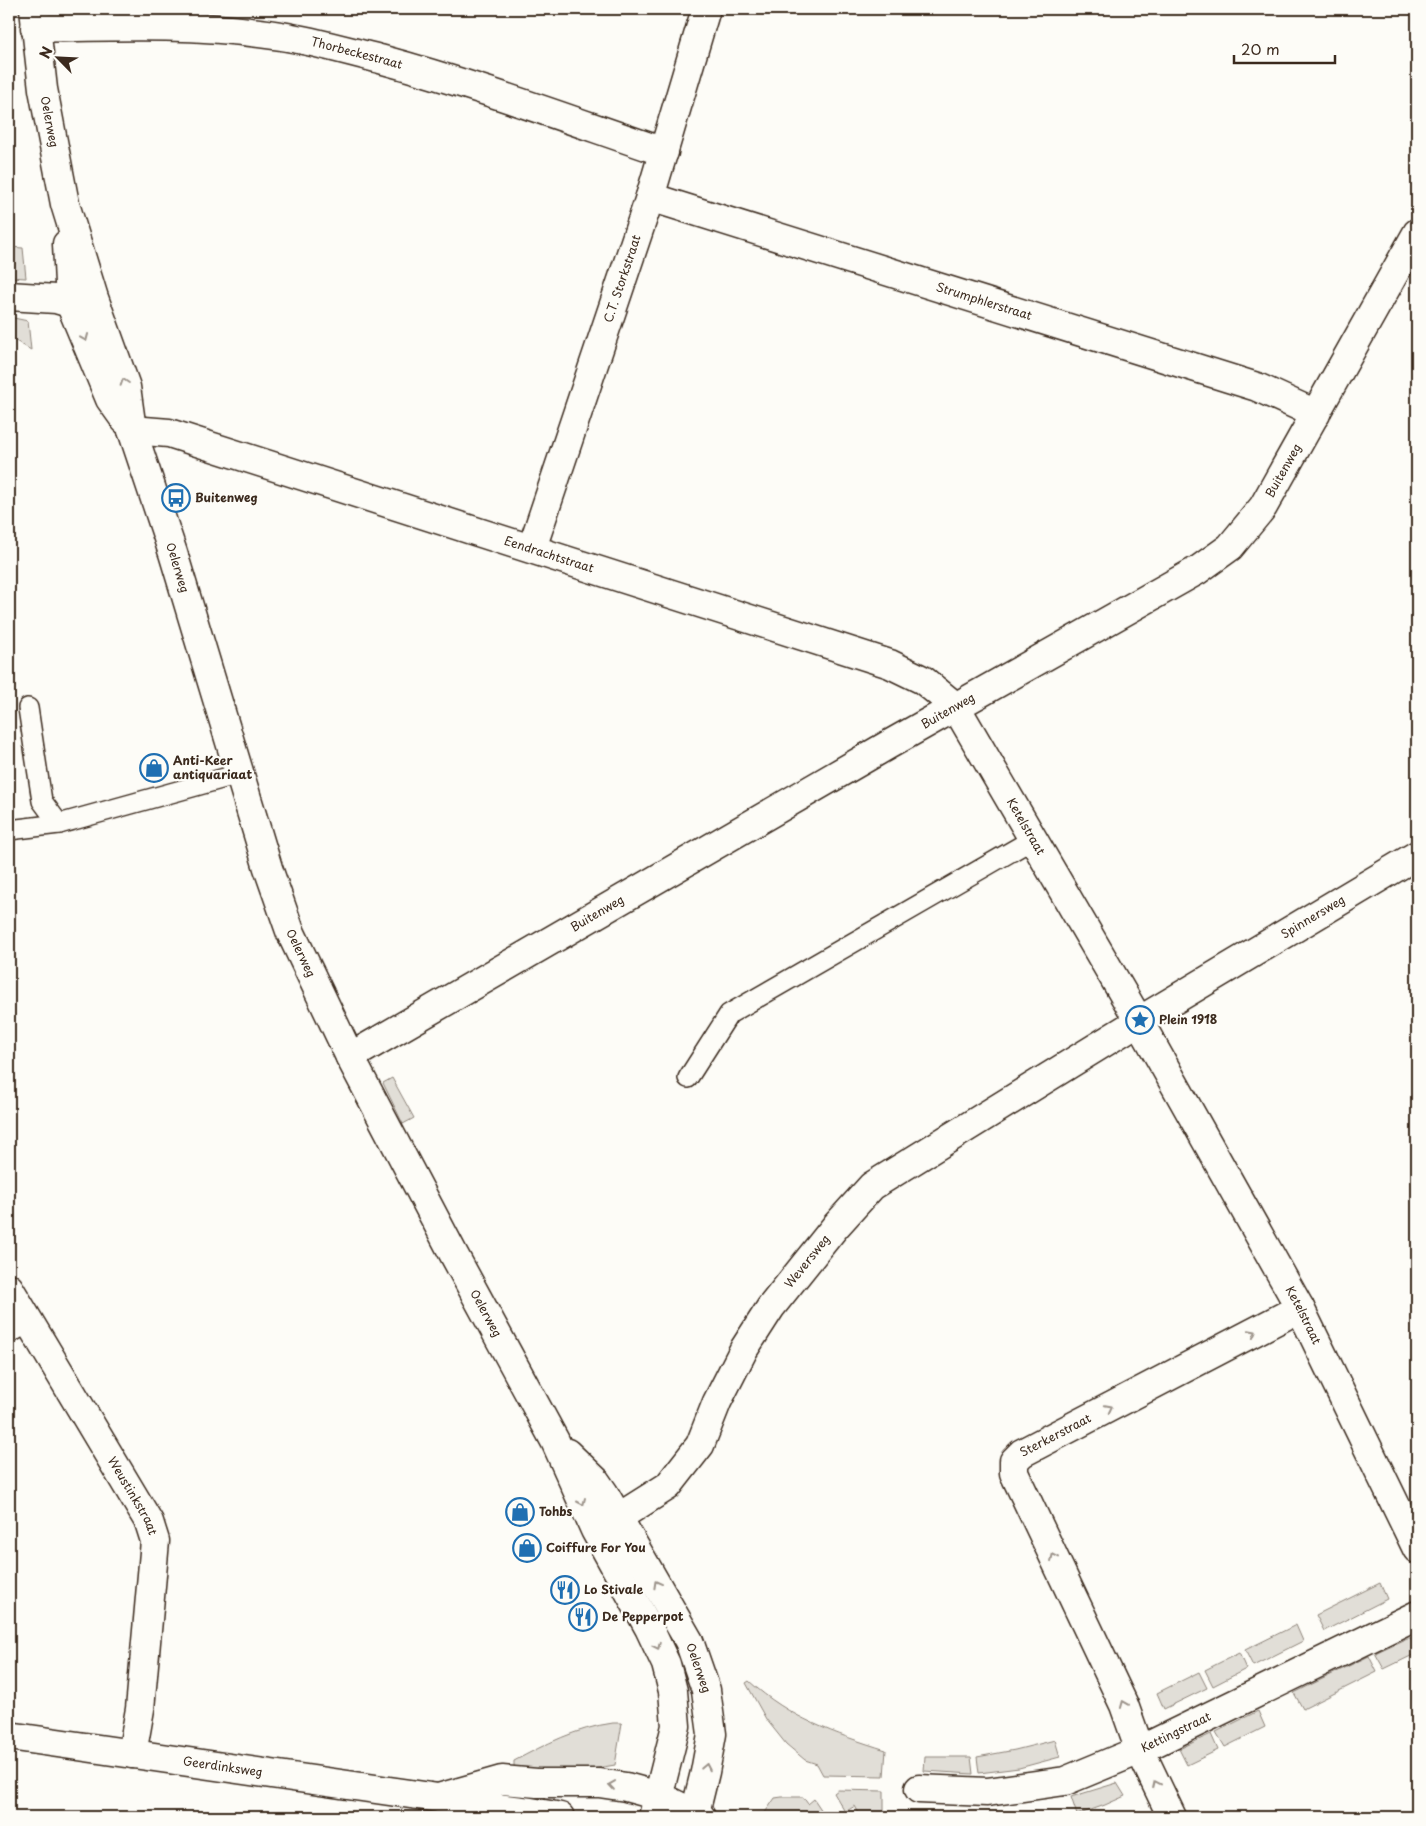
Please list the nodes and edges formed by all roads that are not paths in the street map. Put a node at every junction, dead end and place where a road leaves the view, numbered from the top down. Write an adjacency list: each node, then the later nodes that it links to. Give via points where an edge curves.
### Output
1 (706, 9): 3 (street, C.T. Storkstraat)
2 (35, 18): 3 (street, Thorbeckestraat, via 224,28 283,36 426,72); 5 (street, Oelerweg, via 43,89)
3 (664, 152): 4 (street, C.T. Storkstraat)
4 (650, 196): 9 (street, Strumphlerstraat, via 1257,387); 11 (street, C.T. Storkstraat)
5 (65, 204): 8 (street, Oelerweg); 10 (street, Oelerweg, one-way to 5, via 126,387)
6 (1417, 233): 9 (street, Buitenweg)
7 (9, 296): 8 (street)
8 (70, 303): 10 (street, Oelerweg, one-way to 10, via 110,399)
9 (1316, 414): 12 (street, Buitenweg, via 1263,507 1230,546 1198,570)
10 (132, 430): 11 (street, Eendrachtstraat, via 169,433); 14 (street, Oelerweg)
11 (532, 548): 12 (street, Eendrachtstraat, via 890,664 923,680)
12 (956, 707): 17 (street, Ketelstraat); 20 (street, Buitenweg)
13 (28, 708): 15 (lane, via 42,801)
14 (239, 774): 15 (lane); 20 (street, Oelerweg, via 290,931)
15 (59, 824): 16 (lane)
16 (9, 830)
17 (1033, 839): 19 (street, Ketelstraat); 21 (lane, via 729,1014)
18 (1413, 866): 19 (street, Spinnersweg)
19 (1139, 1021): 23 (street, Ketelstraat); 26 (street, Weversweg, via 872,1186 771,1307 744,1349 695,1452 668,1486)
20 (350, 1058): 25 (street, Oelerweg)
21 (688, 1078)
22 (9, 1288): 24 (street, Weustinkstraat)
23 (1300, 1308): 27 (street, Ketelstraat); 30 (street, Sterkerstraat, one-way to 23, via 1124,1704 1014,1473 1014,1461 1022,1453)
24 (19, 1328): 31 (street, Weustinkstraat, via 150,1522 155,1541 140,1709)
25 (555, 1441): 26 (street, Oelerweg, via 595,1480); 35 (street, Oelerweg, one-way to 35, via 595,1530 666,1664 673,1691 676,1726)
26 (619, 1517): 37 (street, Oelerweg, one-way to 26, via 712,1734 706,1690 689,1641)
27 (1417, 1549)
28 (1417, 1616): 30 (street, Kettingstraat)
29 (9, 1736): 31 (street, Geerdinksweg)
30 (1140, 1750): 33 (street, Kettingstraat, via 1065,1781 987,1792); 39 (street, one-way to 30)
31 (132, 1754): 34 (street, Geerdinksweg)
32 (502, 1780): 34 (street, Geerdinksweg); 35 (street, Geerdinksweg, one-way to 32, via 626,1787); 36 (street)
33 (919, 1789)
34 (438, 1798): 36 (street, Geerdinksweg)
35 (656, 1807): 37 (street, Geerdinksweg)
36 (502, 1813): 38 (street, Geerdinksweg)
37 (696, 1816)
38 (560, 1817)
39 (1172, 1817)

